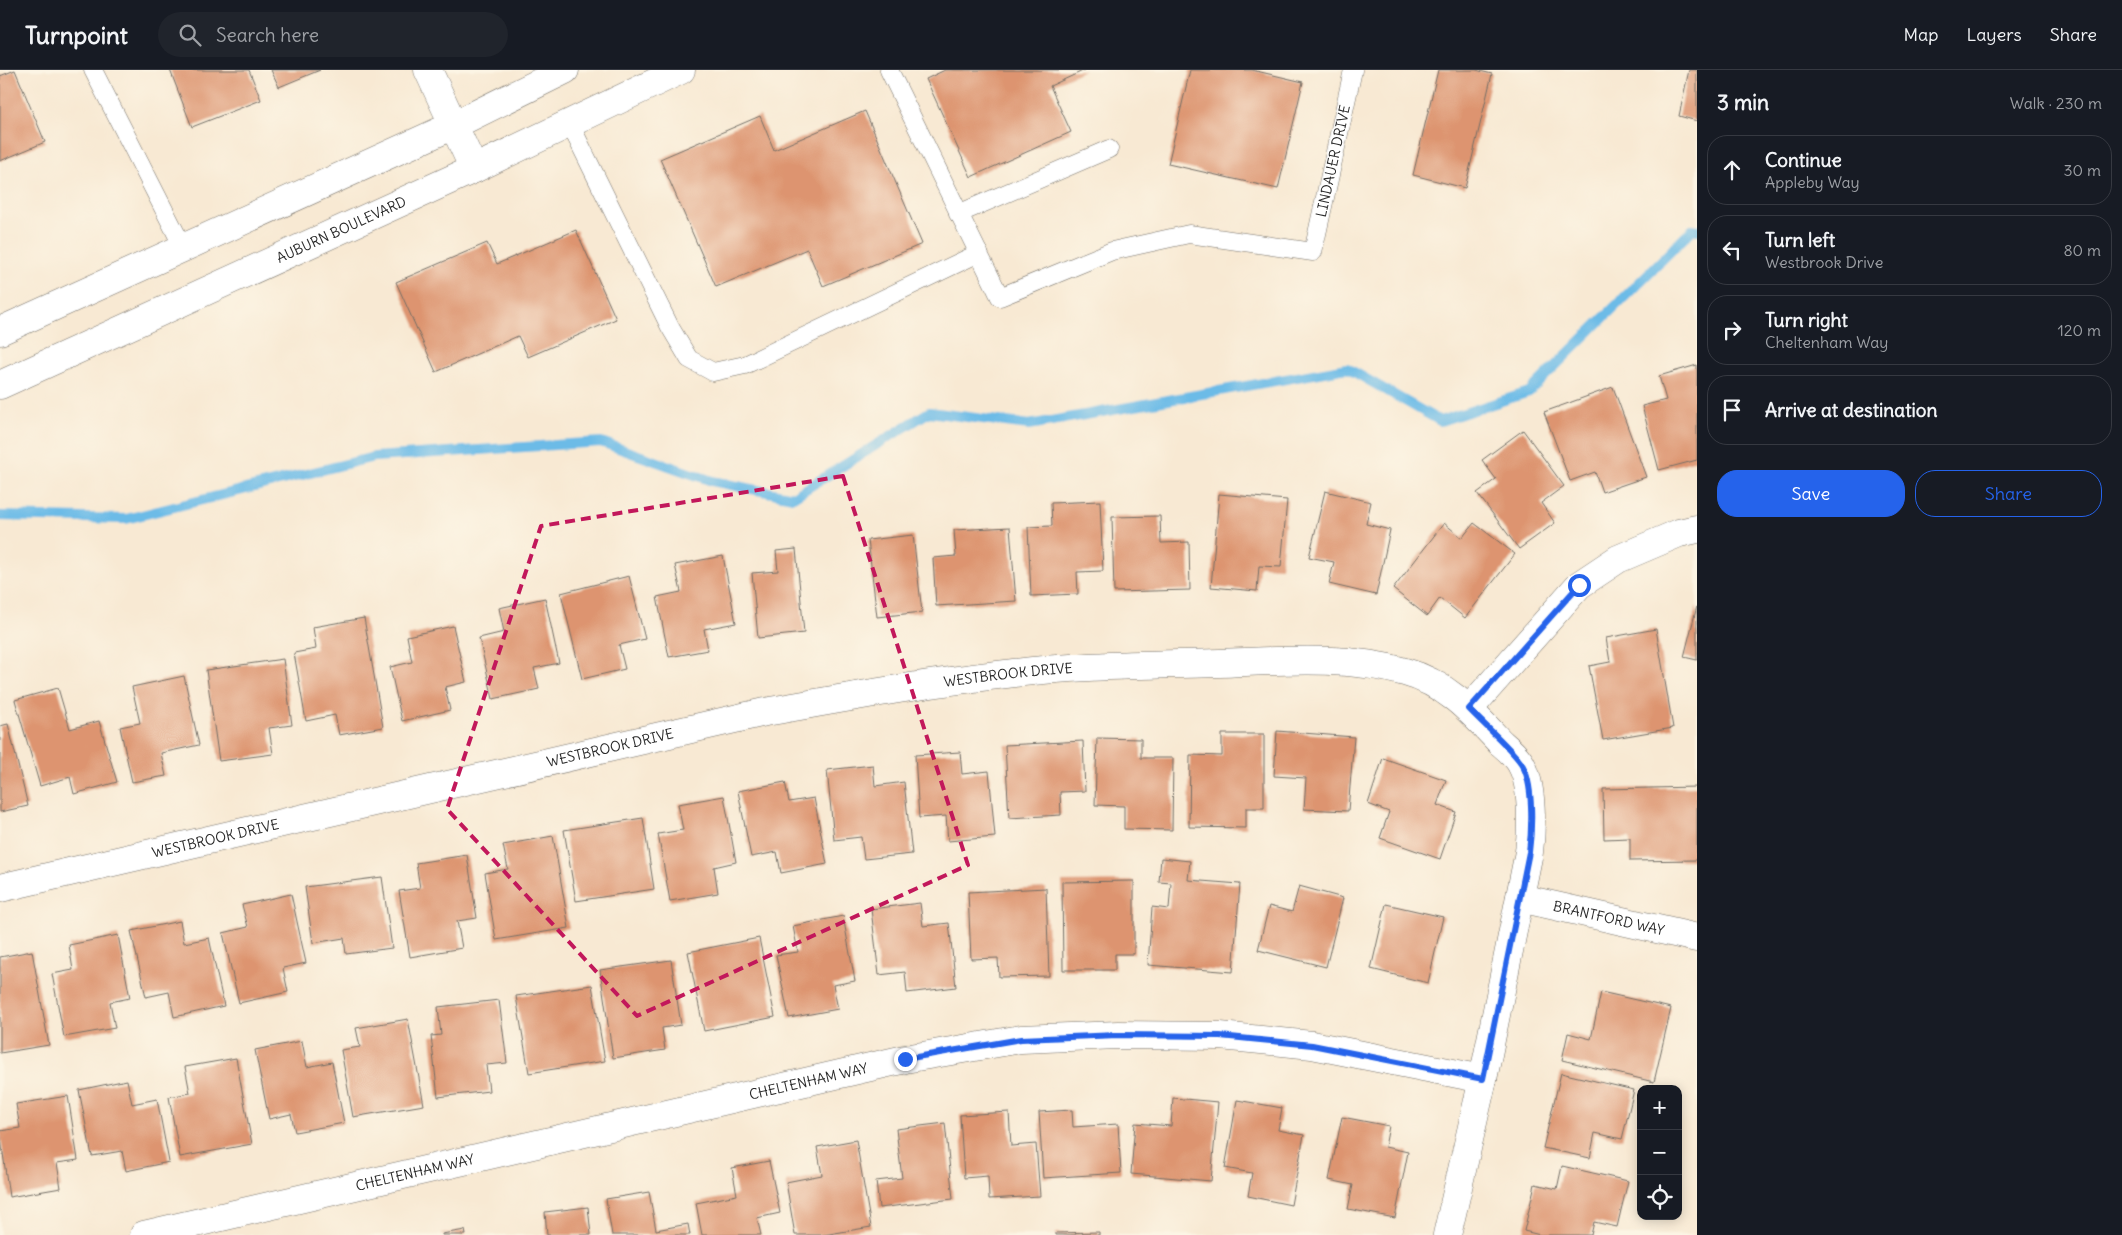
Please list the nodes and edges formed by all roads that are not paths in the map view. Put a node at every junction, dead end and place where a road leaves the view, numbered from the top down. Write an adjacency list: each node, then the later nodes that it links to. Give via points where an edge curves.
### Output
1 (93, 70): 12 (lane)
2 (428, 70): 8 (street)
3 (565, 70): 8 (street)
4 (681, 70): 7 (street, AUBURN BOULEVARD)
5 (890, 70): 11 (lane)
6 (1353, 70): 13 (lane, LINDAUER DRIVE, via 1313,252 1189,234 1112,252 1000,296)
7 (570, 124): 10 (street, AUBURN BOULEVARD); 13 (lane, via 688,359 713,372 745,366)
8 (454, 125): 10 (street); 12 (street)
9 (1109, 149): 11 (lane)
10 (474, 169): 15 (street, AUBURN BOULEVARD)
11 (958, 214): 13 (lane)
12 (184, 247): 14 (street)
13 (979, 253)
14 (0, 331)
15 (0, 385)
16 (1697, 530): 17 (street, via 1679,533 1618,558 1579,585)
17 (1469, 709): 18 (street, WESTBROOK DRIVE, via 1437,683 1372,664 1243,662 1008,673 765,712); 19 (street, WESTBROOK DRIVE, via 1521,764 1528,785 1532,830)
18 (0, 888)
19 (1520, 898): 20 (street, BRANTFORD WAY); 21 (street, WESTBROOK DRIVE)
20 (1697, 938)
21 (1483, 1079): 22 (street, CHELTENHAM WAY, via 1312,1045 1220,1036 1118,1035 1021,1039 905,1059); 23 (street, WESTBROOK DRIVE)
22 (144, 1235)
23 (1447, 1235)

